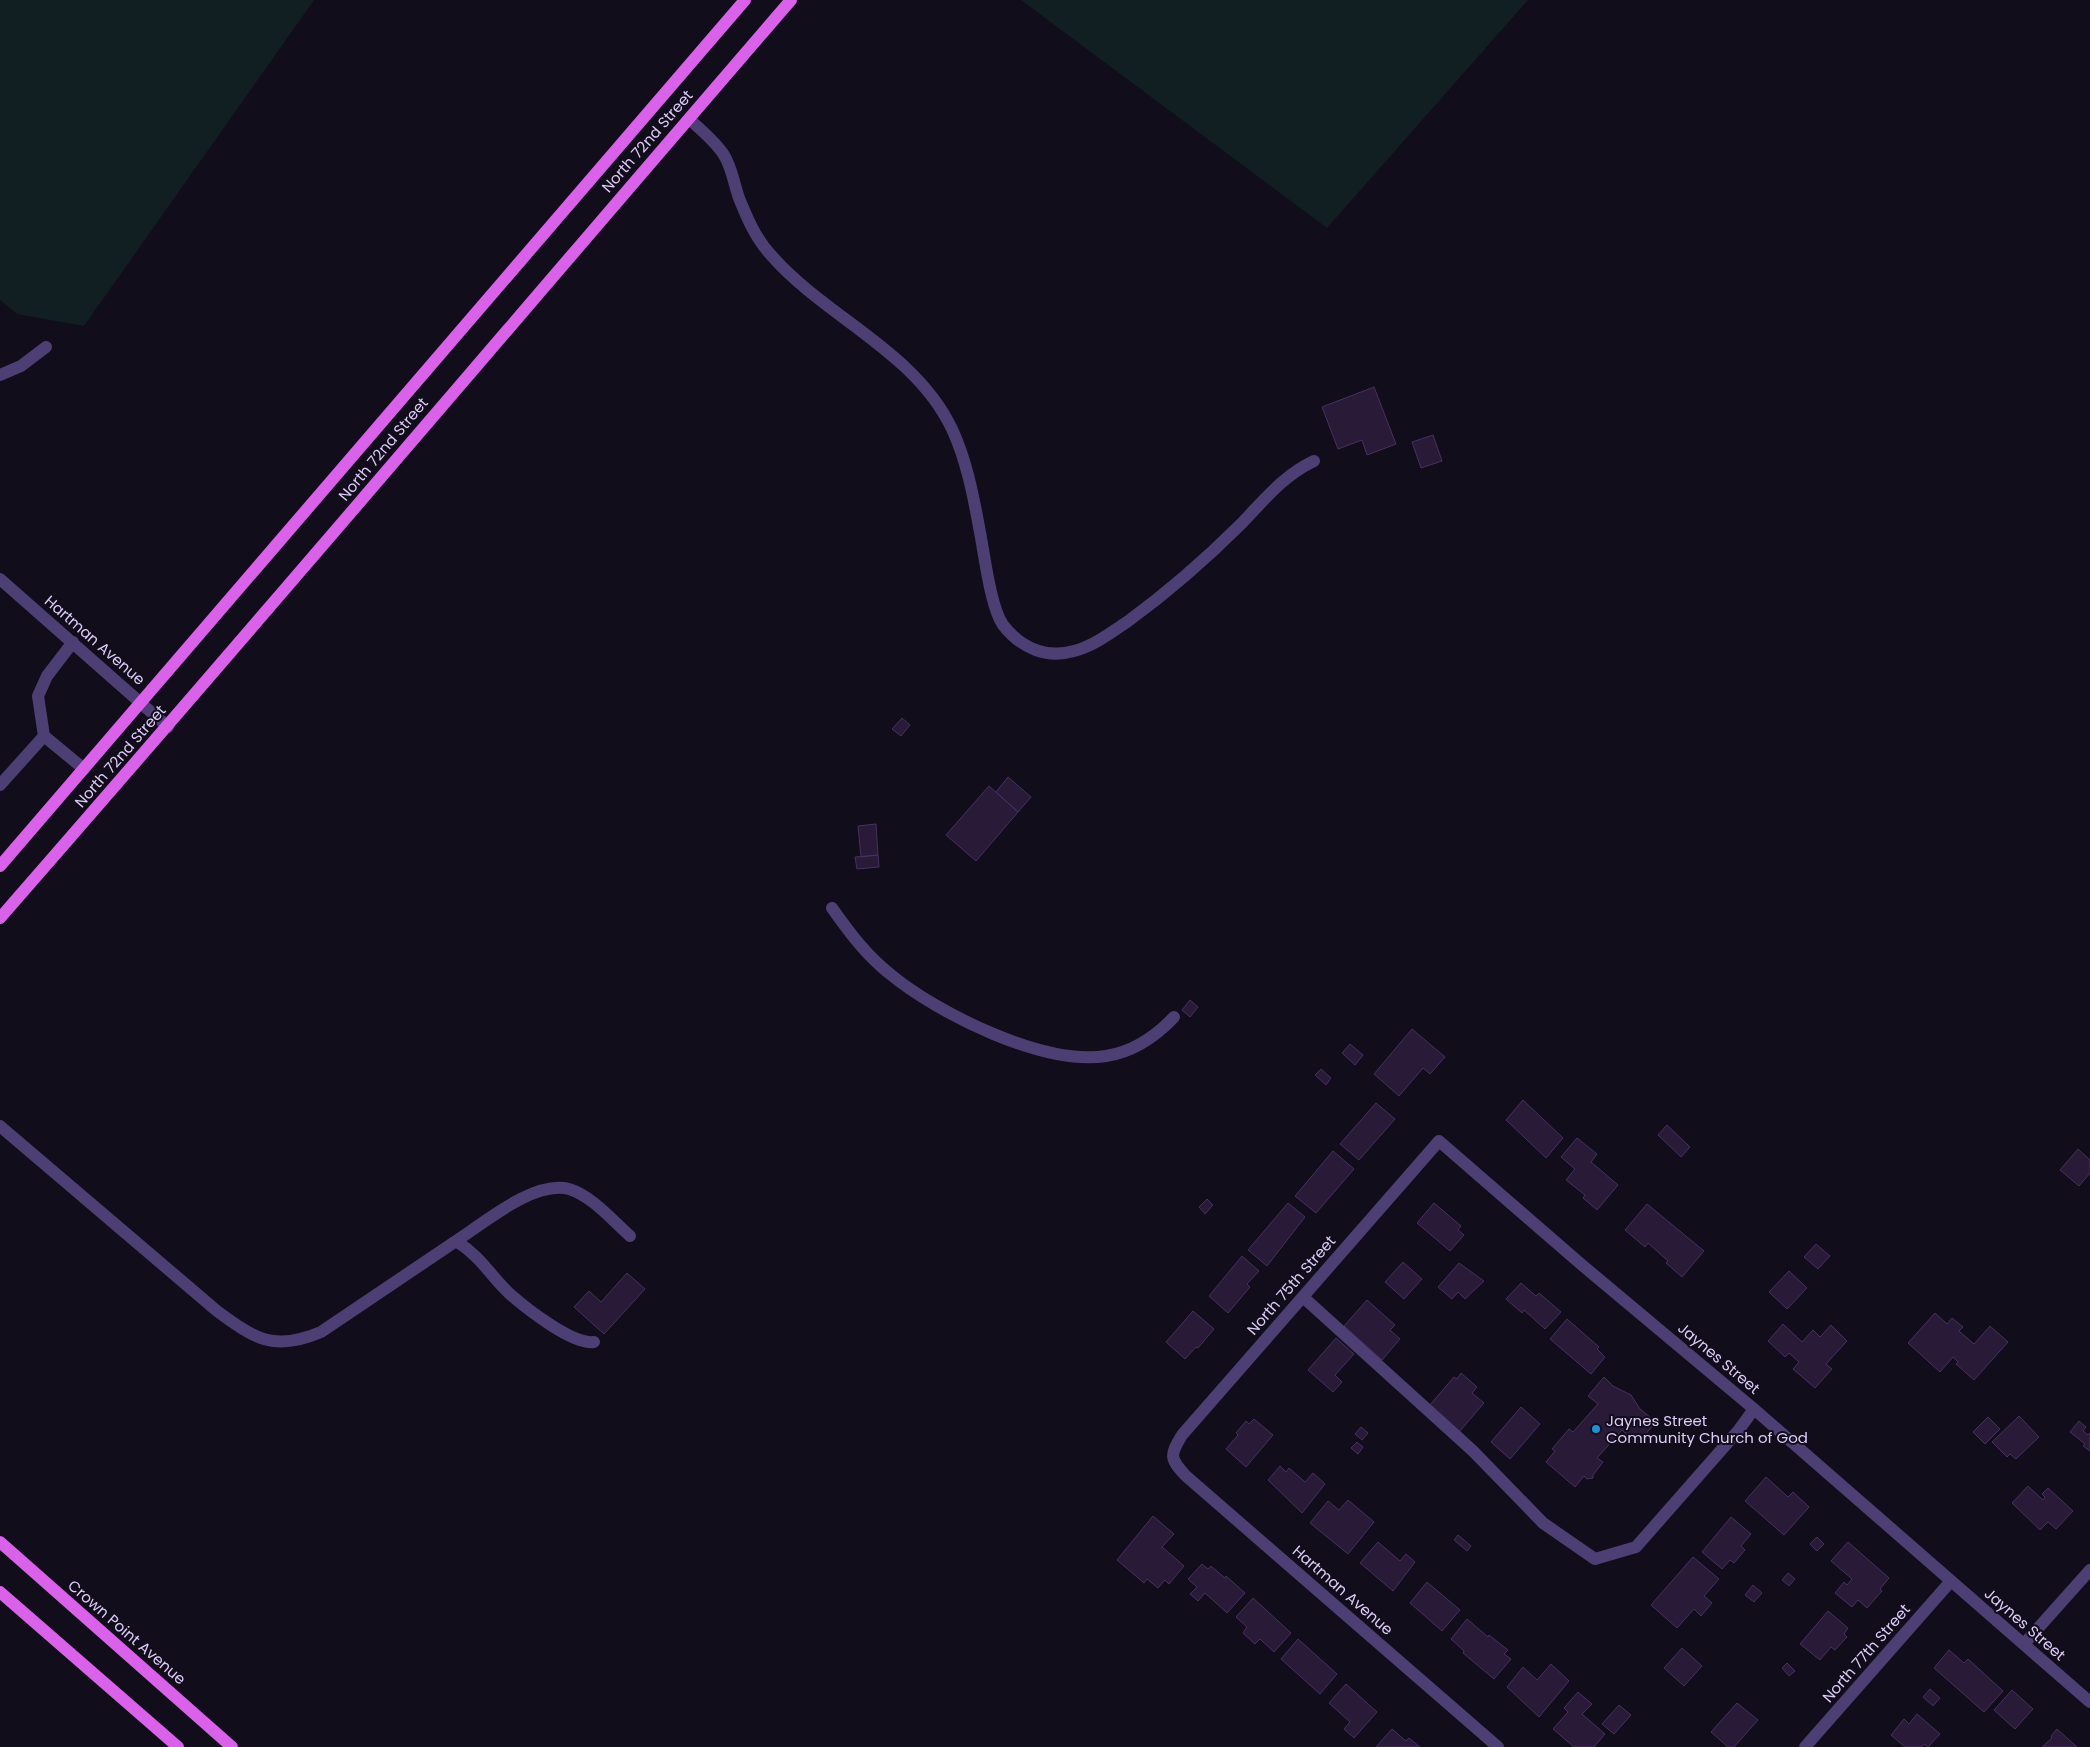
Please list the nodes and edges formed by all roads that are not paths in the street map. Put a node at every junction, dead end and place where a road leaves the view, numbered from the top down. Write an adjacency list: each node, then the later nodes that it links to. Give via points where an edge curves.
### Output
1 (745, 0): 9 (main road, North 72nd Street)
2 (791, 0): 3 (main road, North 72nd Street)
3 (689, 118): 6 (street, via 725,156 748,219 768,253 912,373 941,409 963,460 984,560 1001,621 1026,646 1048,654 1060,654 1084,648 1109,634 1191,571 1288,476); 10 (main road, North 72nd Street)
4 (46, 347): 5 (street, via 21,366)
5 (0, 375)
6 (1314, 461)
7 (0, 579): 8 (street, Hartman Avenue)
8 (73, 642): 9 (street, Hartman Avenue); 11 (street, via 47,676 38,696)
9 (142, 703): 10 (street, Hartman Avenue); 12 (main road, North 72nd Street)
10 (168, 727): 16 (main road, North 72nd Street)
11 (44, 736): 12 (street); 13 (street)
12 (84, 769): 14 (main road, North 72nd Street)
13 (0, 785)
14 (2, 861)
15 (832, 908): 17 (street, via 869,955 908,989 934,1006 1006,1039 1068,1056 1090,1058 1119,1054 1145,1042)
16 (0, 918)
17 (1174, 1017)
18 (0, 1126): 21 (street, via 217,1311 252,1336 267,1340 280,1343 321,1332)
19 (1439, 1141): 22 (street, North 75th Street); 24 (street, Jaynes Street)
20 (630, 1236): 21 (street, via 582,1195 559,1188 546,1189 518,1201)
21 (456, 1241): 23 (street, via 479,1258 523,1305 581,1342)
22 (1303, 1297): 24 (street, via 1473,1451 1543,1523 1595,1559 1636,1547); 25 (street, North 75th Street, via 1182,1435)
23 (594, 1342)
24 (1754, 1409): 28 (street, Jaynes Street)
25 (1172, 1454): 34 (street, Hartman Avenue, via 1174,1463 1186,1476)
26 (0, 1542): 33 (main road, Crown Point Avenue)
27 (2090, 1570): 30 (street)
28 (1951, 1581): 30 (street, Jaynes Street); 35 (street, North 77th Street)
29 (0, 1592): 32 (main road)
30 (2024, 1644): 31 (street, Jaynes Street)
31 (2090, 1702)
32 (178, 1747)
33 (232, 1747)
34 (1498, 1747)
35 (1804, 1747)

